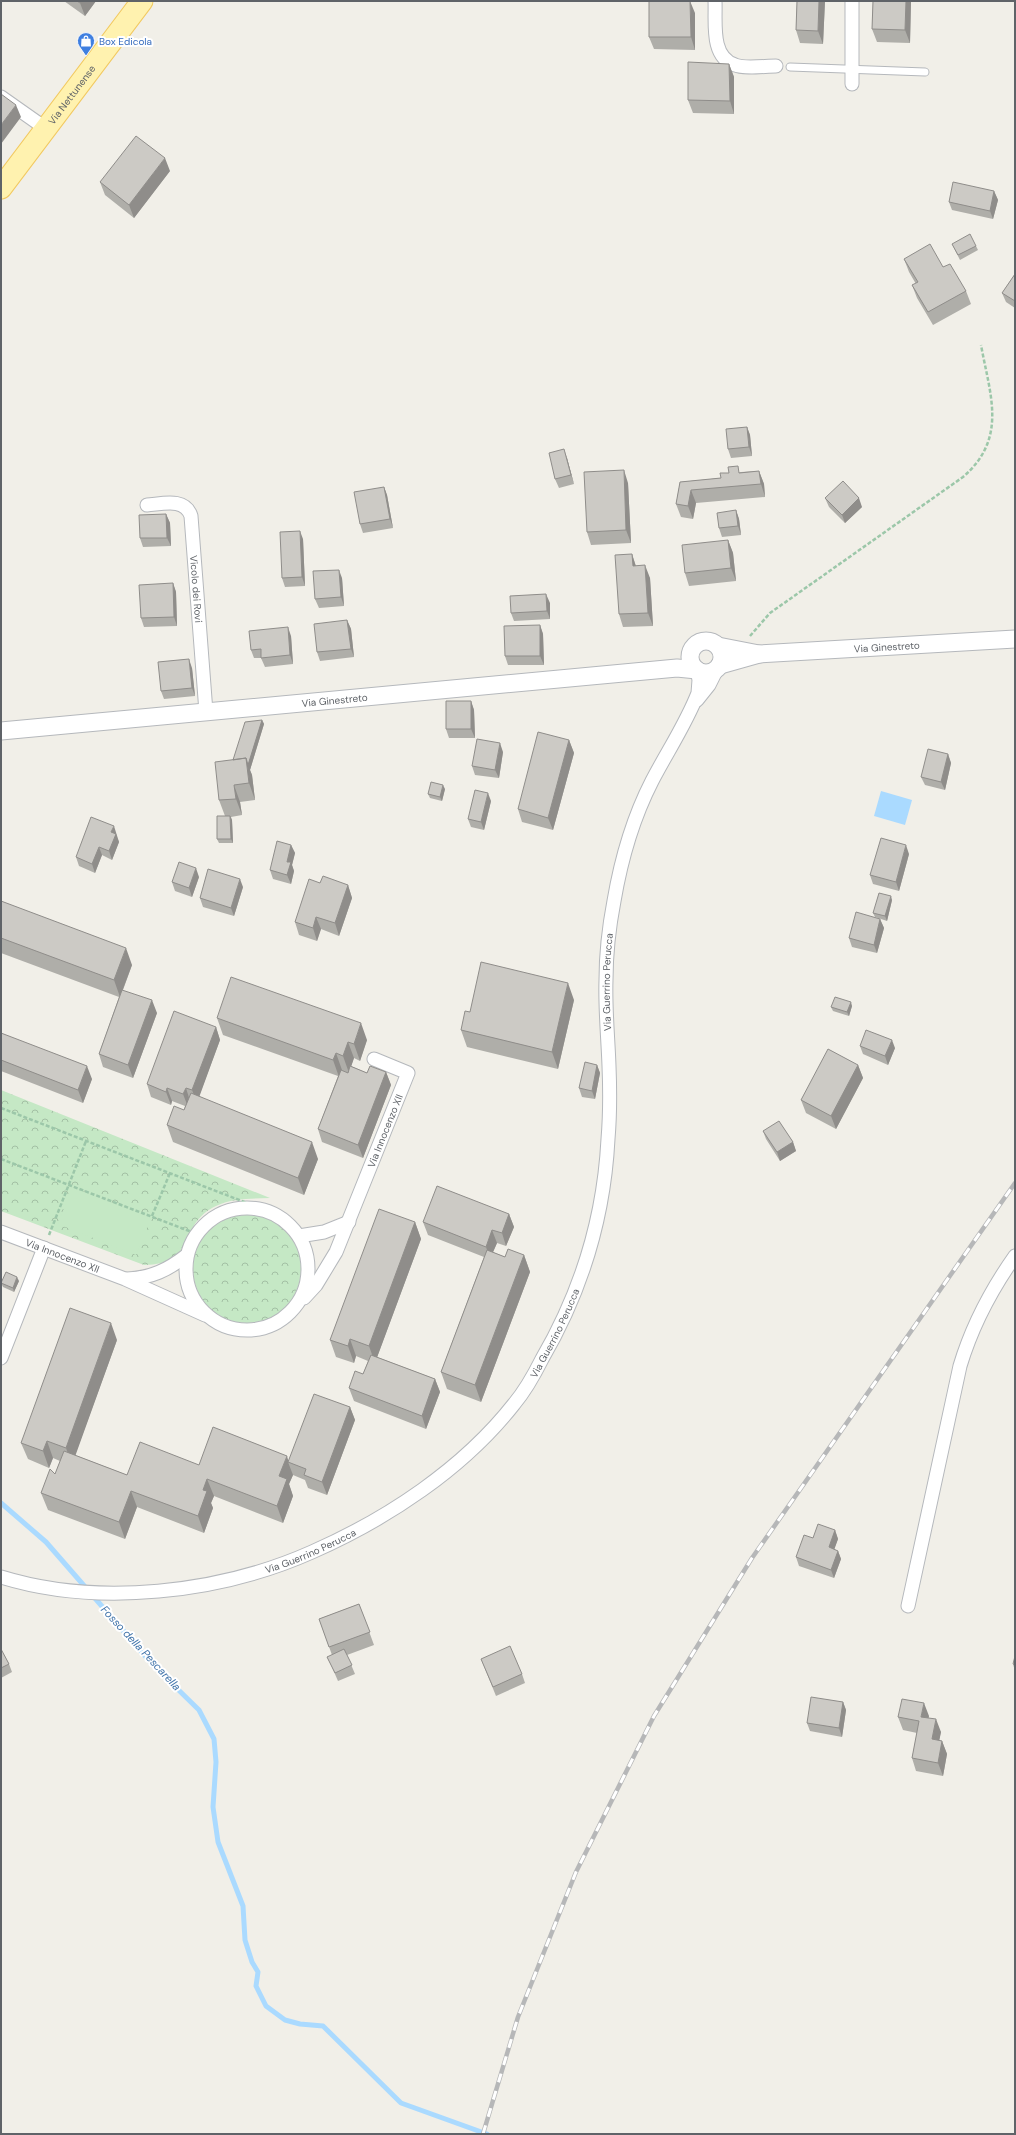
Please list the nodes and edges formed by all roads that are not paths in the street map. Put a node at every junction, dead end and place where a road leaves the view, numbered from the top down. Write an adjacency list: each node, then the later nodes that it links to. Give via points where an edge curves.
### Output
1 (142, 1): 10 (main road, Via Nettunense)
2 (715, 1): 4 (street, via 716,42 722,57 735,66)
3 (852, 1): 6 (street)
4 (776, 66)
5 (790, 67): 6 (lane)
6 (852, 69): 7 (lane); 8 (street)
7 (925, 72)
8 (852, 84)
9 (1, 97): 10 (street)
10 (45, 128): 11 (main road, Via Nettunense)
11 (1, 188)
12 (147, 505): 21 (street, Vicolo dei Rovi, via 180,504 186,507 191,516)
13 (1015, 639): 16 (street, Via Ginestreto)
14 (718, 646): 15 (street, via 703,641); 16 (street, Via Ginestreto); 17 (street, via 722,655)
15 (691, 651): 18 (street, Via Ginestreto, via 680,663); 19 (street, via 691,662)
16 (759, 654): 17 (street, Via Ginestreto)
17 (718, 667): 19 (street, via 707,673); 20 (street, Via Guerrino Perucca, via 709,685)
18 (668, 669): 19 (street, Via Ginestreto); 21 (street, Via Ginestreto)
19 (697, 670): 20 (street, Via Guerrino Perucca, via 699,683)
20 (692, 706): 34 (street, Via Guerrino Perucca, via 641,805 627,845 614,898 606,982 610,1071 608,1143 597,1222 582,1273 566,1312 550,1345 516,1402 476,1445 423,1488 367,1524 320,1549 272,1568 203,1585 154,1591 74,1590 36,1586)
21 (206, 712): 22 (street, Via Ginestreto)
22 (1, 730)
23 (374, 1059): 24 (street, Via Innocenzo XII, via 408,1073)
24 (349, 1222): 26 (street, via 324,1232); 31 (street, Via Innocenzo XII, via 323,1276)
25 (1, 1232): 27 (street, Via Innocenzo XII)
26 (299, 1236): 28 (street, Via Innocenzo XII, via 289,1223 276,1214 260,1208 241,1207 223,1212 206,1222); 31 (street, Via Innocenzo XII, via 307,1252 309,1270 306,1288)
27 (44, 1248): 30 (street, Via Innocenzo XII); 33 (street)
28 (187, 1255): 30 (street, Via Innocenzo XII, via 168,1270 158,1274); 32 (street, Via Innocenzo XII, via 189,1290 198,1305)
29 (1015, 1256): 35 (street, via 980,1312 967,1342)
30 (125, 1279): 32 (street, Via Innocenzo XII)
31 (298, 1304): 32 (street, Via Innocenzo XII, via 280,1321 263,1328 230,1328)
32 (210, 1317)
33 (1, 1358)
34 (1, 1577)
35 (908, 1606)

